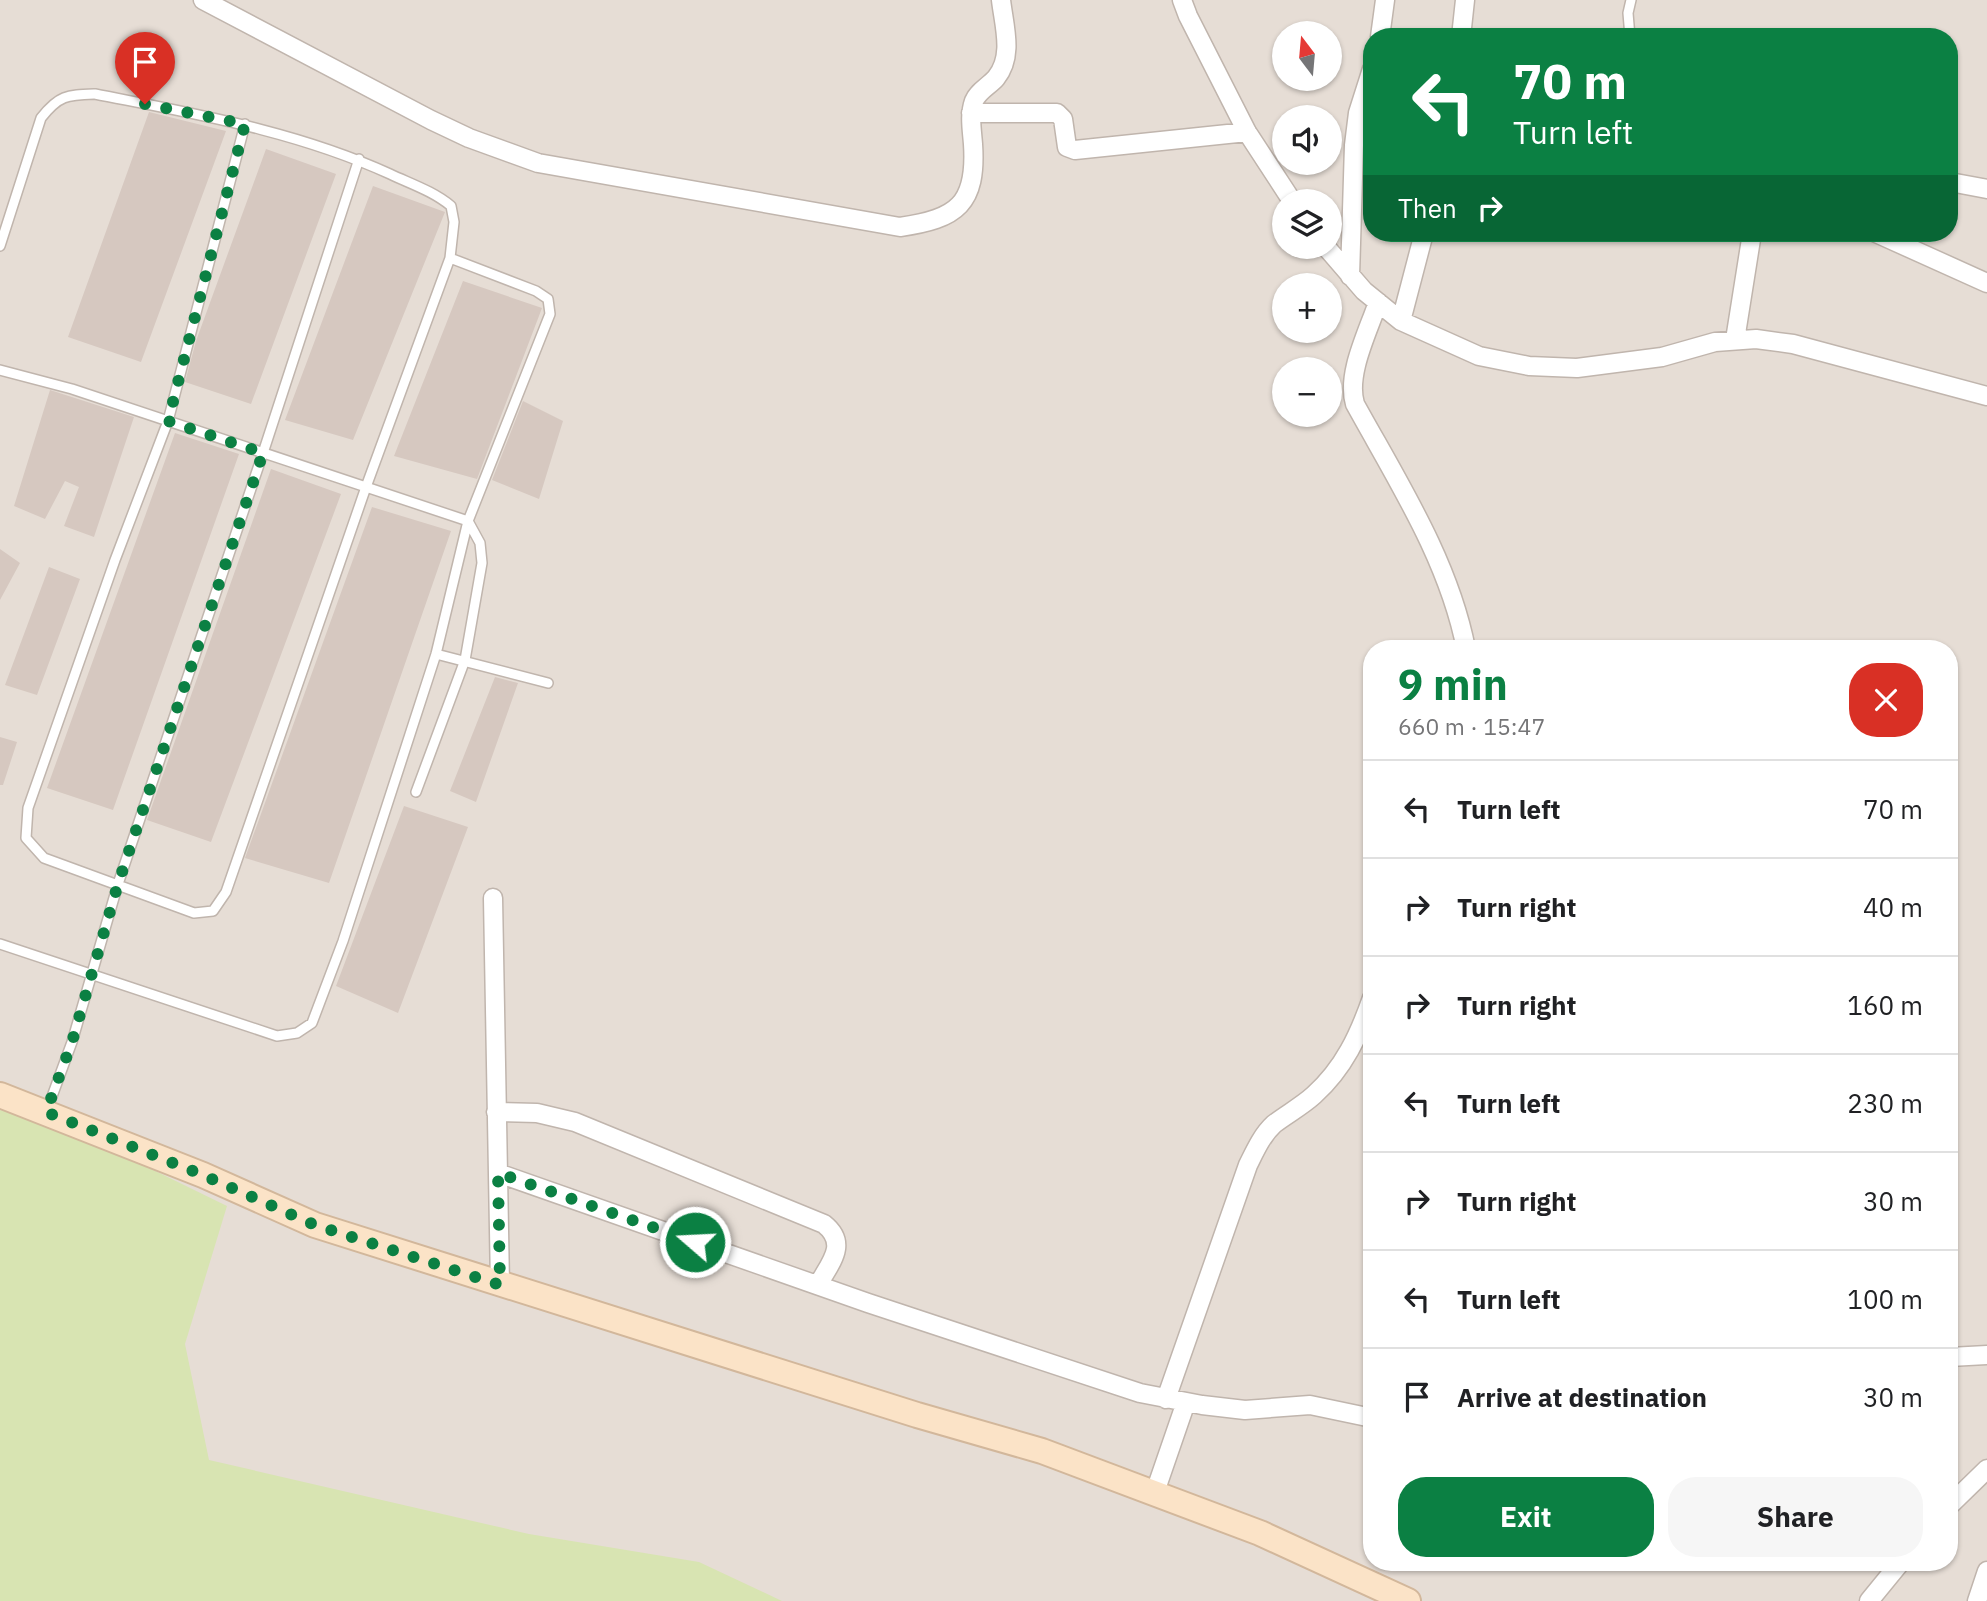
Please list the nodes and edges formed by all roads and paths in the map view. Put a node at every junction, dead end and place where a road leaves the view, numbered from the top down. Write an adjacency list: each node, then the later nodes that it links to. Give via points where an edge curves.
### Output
1 (203, 0): 11 (street, via 432,120 538,163 900,227 952,213 968,193 975,166)
2 (1001, 0): 11 (street, via 1006,57 994,81 975,98)
3 (1182, 0): 13 (street)
4 (1385, 0): 7 (street)
5 (1465, 0): 8 (street)
6 (1631, 0): 9 (lane)
7 (1381, 28)
8 (1462, 28)
9 (1629, 28)
10 (1363, 97): 24 (street, via 1354,145)
11 (971, 113): 13 (street, via 1057,113 1063,119 1067,147 1075,150)
12 (245, 124): 14 (lane); 21 (lane, via 95,94 72,95 53,103 41,118); 31 (lane)
13 (1247, 132): 16 (street)
14 (359, 159): 22 (lane, via 451,206); 32 (lane)
15 (1958, 184): 17 (street)
16 (1284, 189)
17 (1987, 189)
18 (1422, 242): 27 (street)
19 (1751, 242): 28 (street)
20 (1897, 242): 25 (street)
21 (0, 246)
22 (450, 258): 33 (lane); 34 (lane, via 537,291 548,299 550,314)
23 (1336, 259): 24 (street)
24 (1350, 276): 26 (street)
25 (1987, 283)
26 (1378, 302): 27 (street); 35 (street, via 1351,391 1434,554)
27 (1401, 321): 28 (street, via 1479,356 1529,366 1615,365)
28 (1735, 340): 30 (street, via 1793,344)
29 (0, 370): 31 (lane)
30 (1987, 396)
31 (168, 421): 32 (lane); 40 (lane, via 28,808 26,838 44,858)
32 (263, 453): 33 (lane); 40 (lane)
33 (366, 487): 34 (lane); 40 (lane, via 226,892 214,911 194,913)
34 (468, 521): 36 (lane); 37 (lane, via 480,543 482,564)
35 (1464, 640)
36 (436, 654): 37 (lane); 43 (lane, via 312,1023 297,1033 277,1036)
37 (465, 660): 38 (lane); 39 (lane)
38 (548, 683)
39 (416, 792)
40 (118, 884): 43 (lane)
41 (492, 898): 47 (street)
42 (0, 944): 43 (lane)
43 (93, 973): 46 (lane)
44 (1363, 1021): 53 (street, via 1340,1067 1313,1096 1273,1126 1253,1154)
45 (0, 1095): 46 (main road)
46 (46, 1112): 49 (main road, via 315,1225)
47 (496, 1112): 48 (street); 50 (street, via 537,1113 575,1122 824,1224 833,1231 837,1248)
48 (498, 1173): 49 (street); 50 (street)
49 (500, 1285): 57 (main road, via 1042,1451)
50 (818, 1285): 53 (street)
51 (1987, 1355): 52 (street)
52 (1958, 1357)
53 (1166, 1399): 54 (street)
54 (1186, 1402): 55 (street, via 1245,1410 1310,1405); 57 (street)
55 (1363, 1416)
56 (1987, 1469): 58 (street)
57 (1155, 1492): 61 (main road, via 1261,1533)
58 (1958, 1497)
59 (1893, 1571): 62 (street)
60 (1987, 1572): 63 (street)
61 (1408, 1601)
62 (1869, 1601)
63 (1977, 1601)

